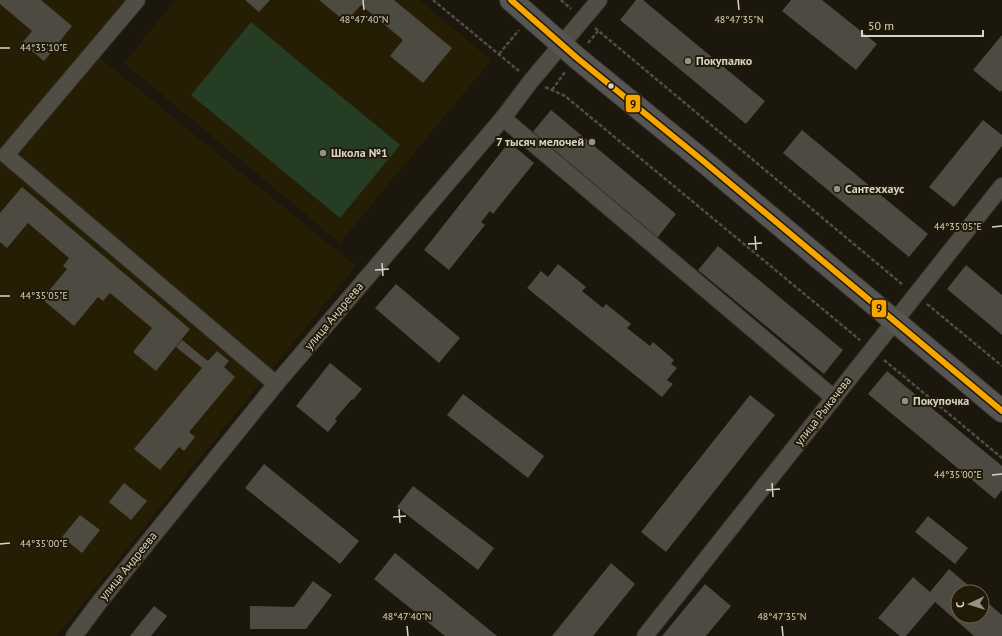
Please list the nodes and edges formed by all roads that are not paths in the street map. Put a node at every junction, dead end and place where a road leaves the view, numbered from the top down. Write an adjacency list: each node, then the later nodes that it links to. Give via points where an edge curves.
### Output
1 (137, 0): 6 (street)
2 (511, 0): 4 (highway)
3 (599, 0): 4 (street, улица Андреева)
4 (562, 45): 5 (street, улица Андреева); 8 (highway)
5 (503, 118): 9 (street, улица Андреева); 10 (street)
6 (3, 158): 9 (street)
7 (1002, 186): 8 (street, улица Рыкачева)
8 (893, 321): 10 (street, улица Рыкачева); 11 (highway)
9 (276, 384): 12 (street, улица Андреева)
10 (834, 398): 13 (street, улица Рыкачева)
11 (1002, 411)
12 (74, 636)
13 (645, 636)

